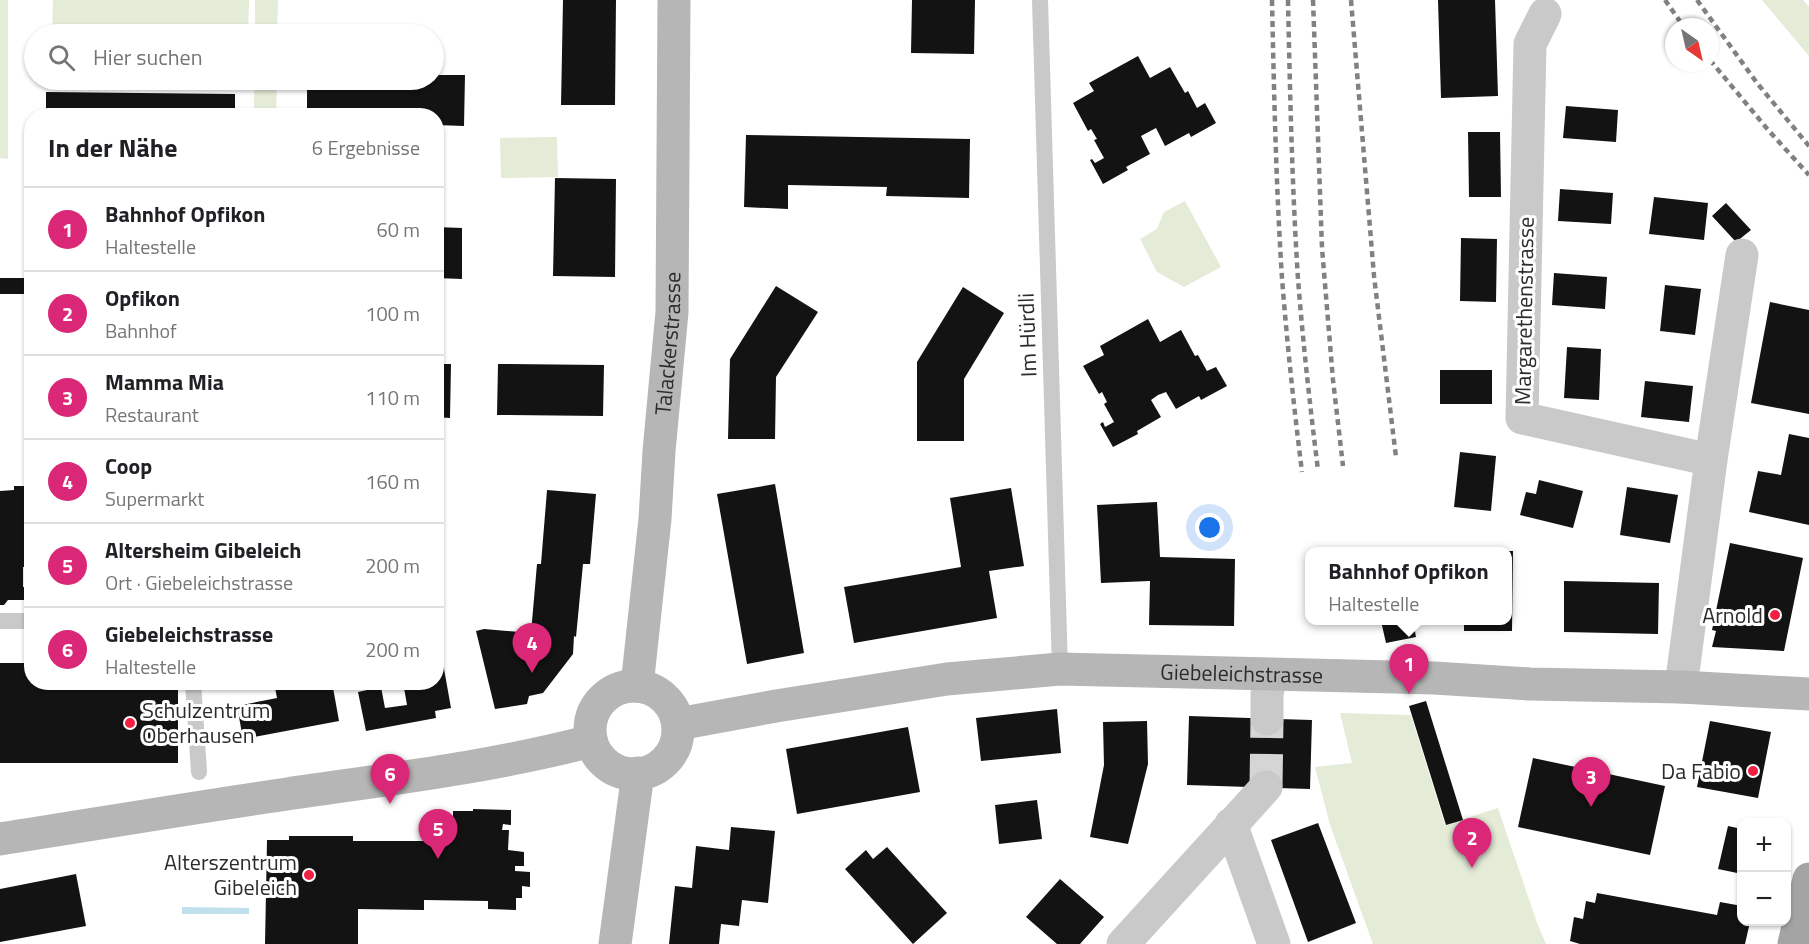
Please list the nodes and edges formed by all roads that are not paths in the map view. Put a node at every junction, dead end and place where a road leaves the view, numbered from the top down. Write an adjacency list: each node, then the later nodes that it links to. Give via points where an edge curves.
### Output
1 (674, 0): 10 (street, Talackerstrasse, via 672,312)
2 (1040, 0): 8 (lane, Im Hürdli)
3 (1545, 14): 5 (street, Margarethenstrasse, via 1530,44 1522,418)
4 (1742, 255): 5 (street)
5 (1710, 460): 11 (street)
6 (0, 621): 7 (lane)
7 (24, 621)
8 (1060, 669): 9 (street, Giebeleichstrasse); 15 (street, Giebeleichstrasse, via 947,679)
9 (1272, 675): 11 (street, Giebeleichstrasse); 14 (street)
10 (637, 686): 15 (street, via 649,688 668,702); 16 (street, via 623,687 601,702 593,714)
11 (1682, 687): 13 (street, Giebeleichstrasse)
12 (194, 690): 17 (lane)
13 (1809, 694)
14 (1267, 719)
15 (678, 724): 18 (street, via 672,751 652,770)
16 (591, 741): 18 (street, via 609,765 622,772); 21 (street, via 503,762)
17 (199, 772)
18 (638, 773): 23 (street)
19 (1266, 787): 20 (street)
20 (1231, 824): 24 (street); 25 (street)
21 (0, 839)
22 (1809, 879): 26 (main road)
23 (615, 944)
24 (1123, 944)
25 (1274, 944)
26 (1794, 944)

